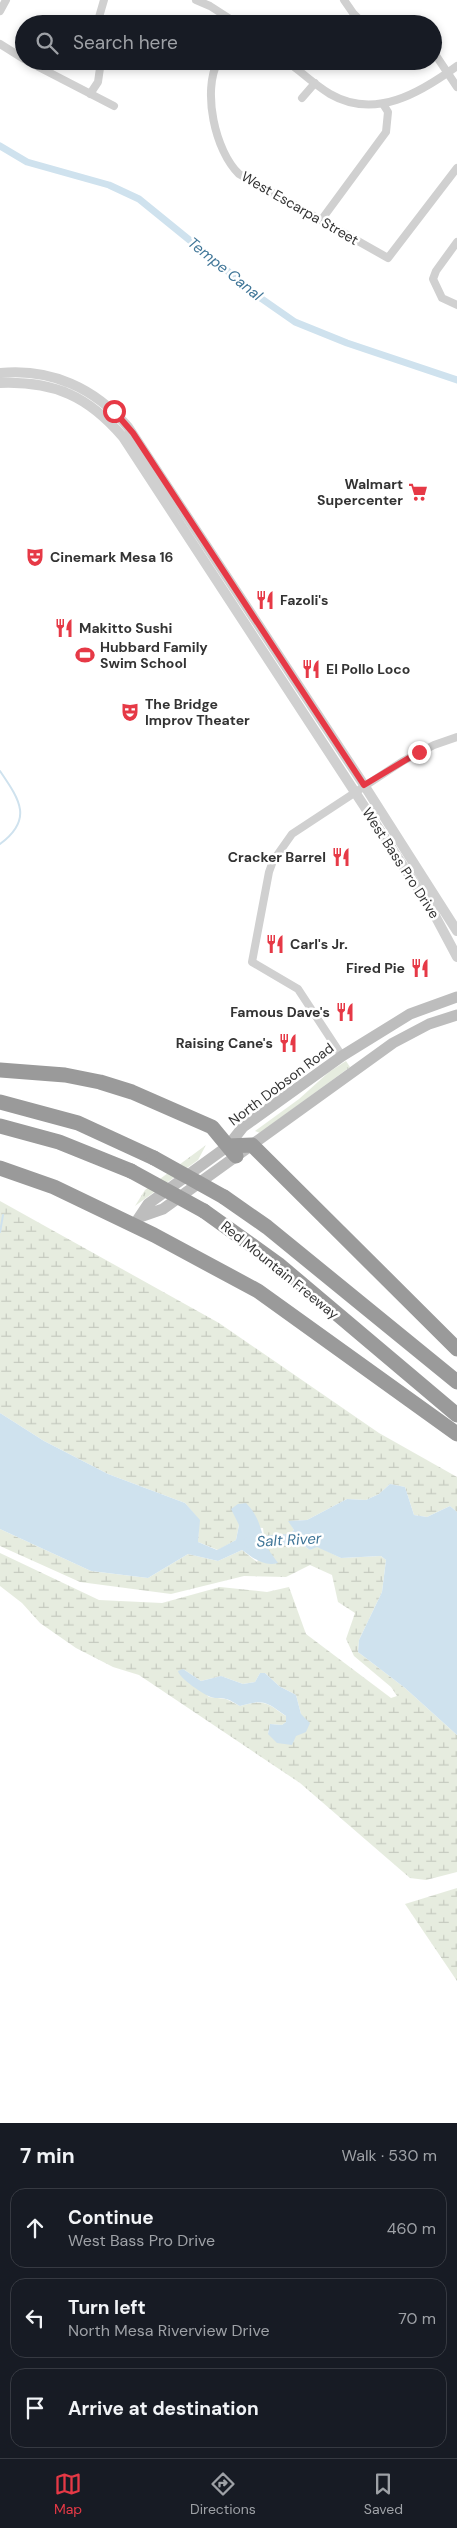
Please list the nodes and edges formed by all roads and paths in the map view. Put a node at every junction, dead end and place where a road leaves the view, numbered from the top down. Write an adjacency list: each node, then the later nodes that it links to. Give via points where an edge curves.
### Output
1 (6, 0): 6 (street)
2 (104, 0): 7 (street)
3 (196, 0): 5 (street)
4 (344, 0): 9 (street)
5 (212, 3): 8 (street)
6 (0, 11)
7 (100, 15)
8 (227, 15)
9 (355, 15)
10 (0, 44): 11 (street)
11 (15, 53)
12 (442, 64): 18 (street)
13 (457, 66): 18 (street)
14 (44, 70): 21 (street)
15 (100, 70): 21 (street, via 98,82)
16 (214, 70): 26 (street, West Escarpa Street, via 211,91 219,142 229,164 239,174)
17 (298, 70): 19 (street)
18 (448, 72): 20 (street); 23 (street, via 410,95)
19 (315, 83): 22 (street); 23 (street, via 353,104)
20 (457, 87)
21 (90, 94): 24 (street)
22 (302, 98)
23 (383, 104): 26 (street, via 388,112 386,132)
24 (114, 106)
25 (457, 168): 26 (street, West Escarpa Street, via 388,258)
26 (322, 219)
27 (457, 242): 28 (street, via 433,279 437,293)
28 (457, 305)
29 (0, 372): 32 (street, West Bass Pro Drive, via 38,373 74,384 106,404 123,420)
30 (0, 383): 33 (street, West Bass Pro Drive, via 32,383 64,391 89,404 114,427)
31 (457, 737): 32 (street, via 419,752)
32 (364, 785): 33 (street); 34 (street, West Bass Pro Drive)
33 (354, 792): 35 (street, West Bass Pro Drive, via 432,910); 38 (street, via 292,834 273,861 252,962 298,990)
34 (457, 931)
35 (457, 957)
36 (457, 997): 38 (main road, North Dobson Road, via 410,1014)
37 (457, 1015): 42 (main road, via 429,1024 393,1043)
38 (342, 1056): 43 (main road, North Dobson Road, via 243,1127)
39 (0, 1070): 43 (highway, via 65,1075 132,1092 212,1127)
40 (0, 1102): 47 (highway, Red Mountain Freeway, bridge, via 78,1123 154,1158 224,1197 267,1227)
41 (0, 1126): 48 (highway, Red Mountain Freeway, bridge, via 59,1142 131,1170 204,1211 278,1264)
42 (252, 1145): 43 (highway); 46 (highway)
43 (232, 1151): 45 (main road, North Dobson Road, via 148,1204)
44 (0, 1168): 45 (highway)
45 (137, 1221): 49 (highway, via 273,1300)
46 (457, 1349)
47 (457, 1382)
48 (457, 1415)
49 (457, 1434)

